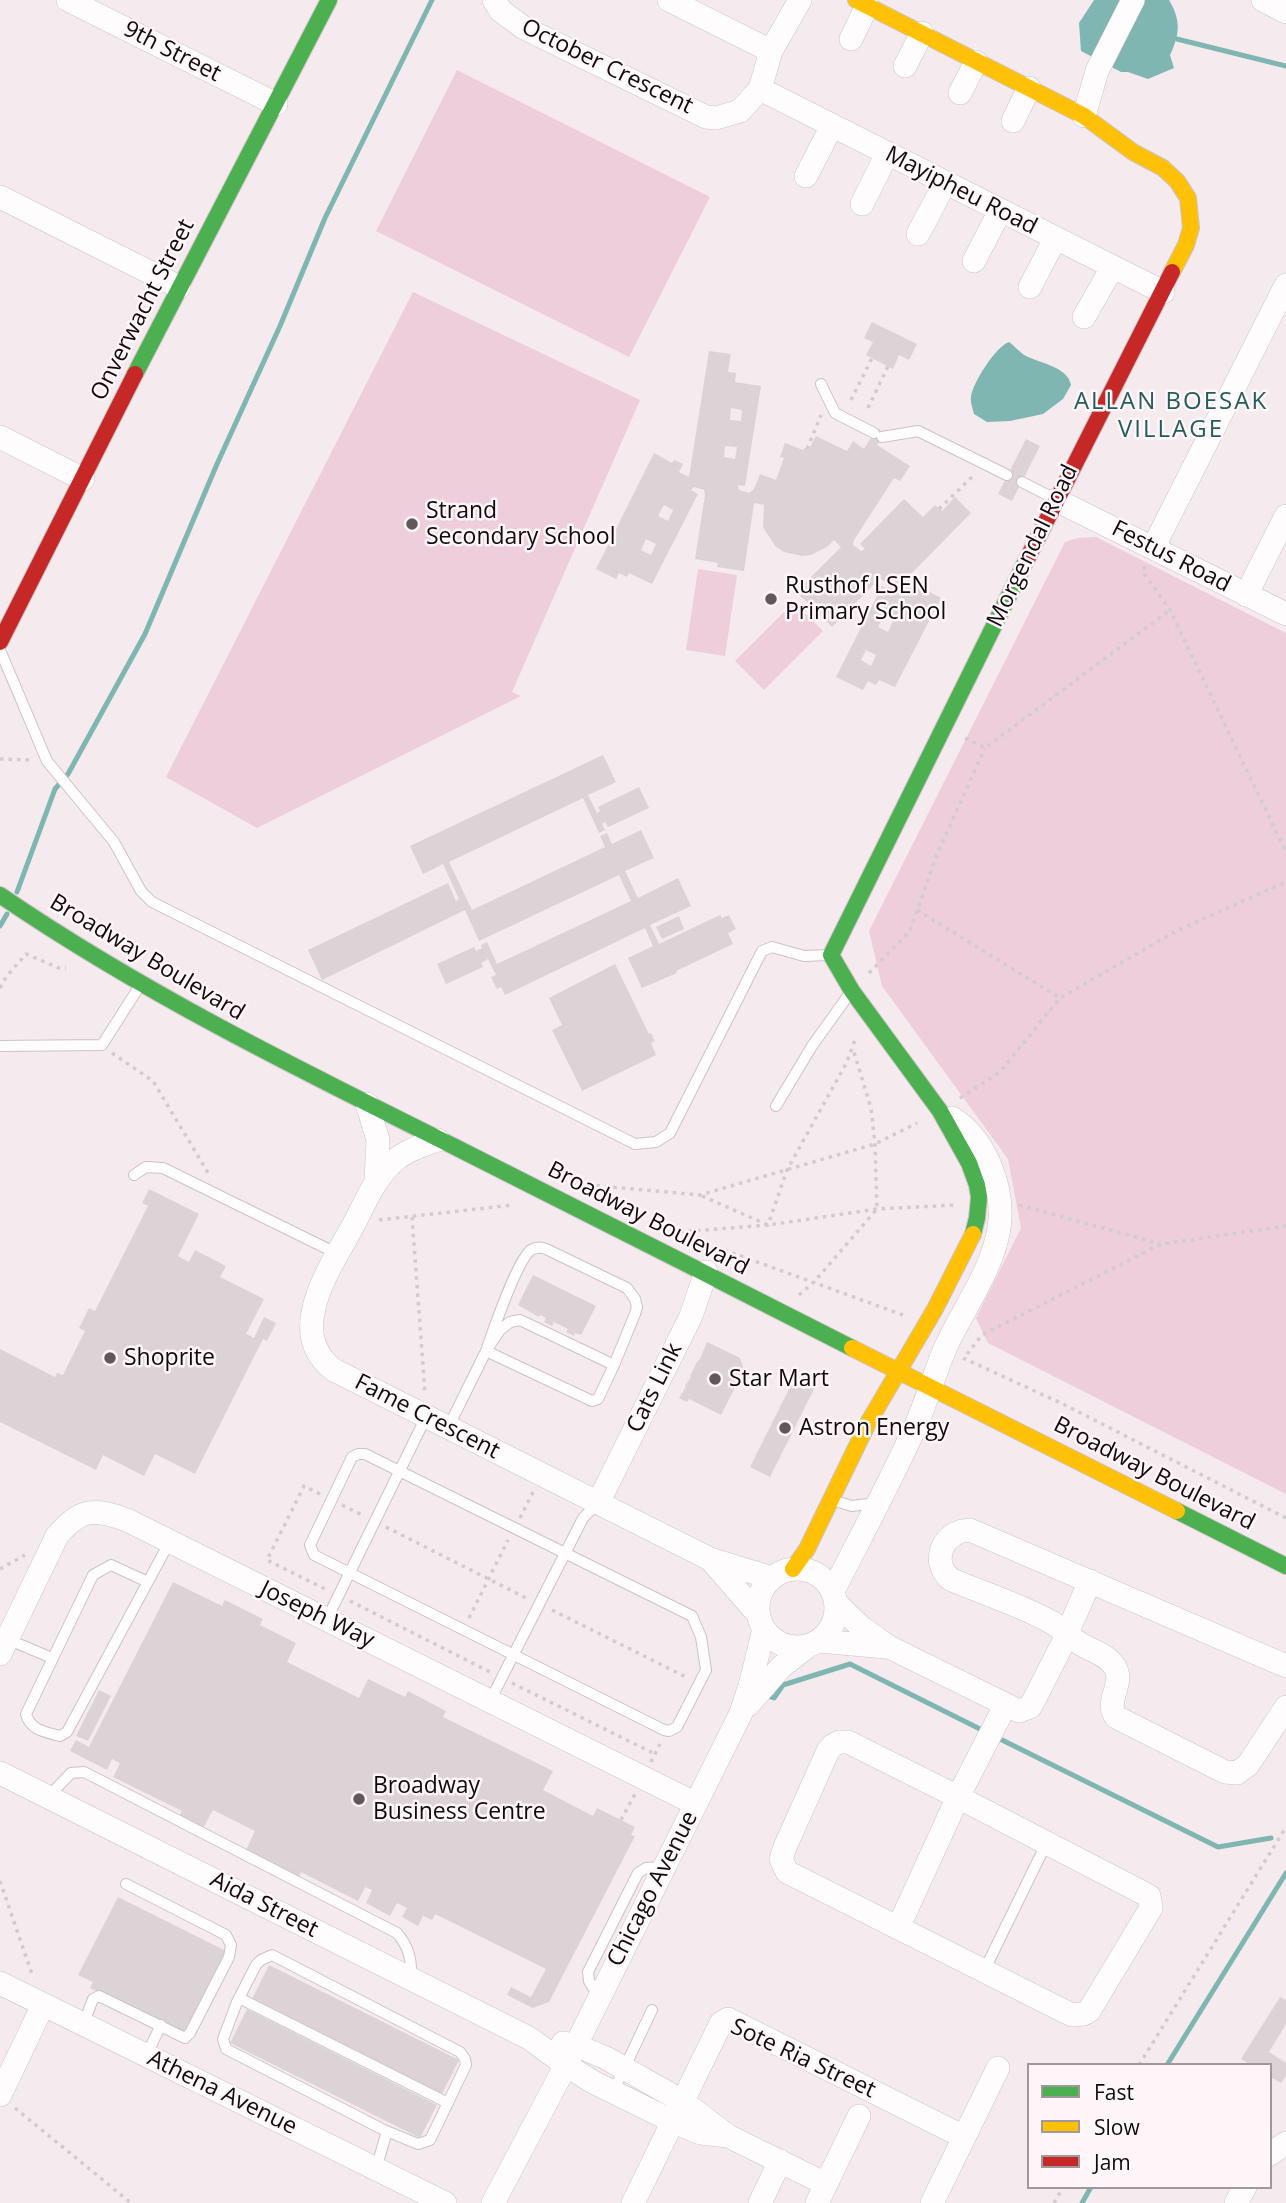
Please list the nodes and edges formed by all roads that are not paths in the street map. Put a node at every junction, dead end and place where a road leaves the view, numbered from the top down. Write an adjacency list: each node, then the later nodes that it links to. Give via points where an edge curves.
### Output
1 (68, 0): 18 (street, 9th Street)
2 (329, 0): 18 (street, Onverwacht Street)
3 (494, 0): 16 (street, October Crescent, via 500,11 524,28 706,117 740,111)
4 (669, 0): 12 (street)
5 (800, 0): 12 (street)
6 (1133, 0): 19 (street, via 1100,66)
7 (1263, 0): 9 (street)
8 (861, 3): 10 (street, Morgendal Road); 11 (street)
9 (1286, 12)
10 (922, 33): 13 (street, Morgendal Road); 14 (street)
11 (851, 39)
12 (771, 51): 16 (street)
13 (976, 62): 15 (street, Morgendal Road); 17 (street)
14 (905, 66)
15 (1029, 88): 19 (street, Morgendal Road); 20 (street)
16 (760, 89): 21 (street, Mayipheu Road)
17 (960, 93)
18 (276, 104): 33 (street, Onverwacht Street)
19 (1084, 116): 35 (street, Morgendal Road, via 1163,168 1188,198 1188,236)
20 (1013, 121)
21 (832, 126): 22 (street, Mayipheu Road); 23 (street)
22 (887, 154): 24 (street, Mayipheu Road); 26 (street)
23 (806, 176)
24 (945, 183): 27 (street, Mayipheu Road); 28 (street)
25 (0, 197): 33 (street)
26 (862, 204)
27 (1000, 211): 29 (street, Mayipheu Road); 30 (street)
28 (918, 234)
29 (1055, 239): 31 (street, Mayipheu Road); 34 (street)
30 (974, 261)
31 (1112, 268): 35 (street, Mayipheu Road); 36 (street)
32 (1286, 285): 44 (street)
33 (179, 287): 40 (street, Onverwacht Street)
34 (1030, 287)
35 (1163, 292): 42 (street, Morgendal Road)
36 (1084, 317)
37 (821, 384): 39 (lane, via 839,416 878,435 918,431)
38 (0, 437): 40 (street)
39 (1007, 475)
40 (83, 479): 47 (street, Onverwacht Street)
41 (1022, 482): 42 (lane)
42 (1056, 500): 44 (street, Festus Road); 50 (street, Morgendal Road)
43 (1286, 516): 45 (street)
44 (1153, 548): 45 (street, Festus Road)
45 (1246, 595): 46 (street, Festus Road)
46 (1286, 614)
47 (0, 642)
48 (0, 650): 50 (lane, via 47,761 114,842 152,902 635,1144 656,1142 670,1133 762,951 772,947 804,956)
49 (0, 895): 51 (street, Broadway Boulevard)
50 (831, 955): 52 (street)
51 (140, 984): 53 (lane, via 102,1045); 54 (street, Broadway Boulevard)
52 (852, 990): 55 (lane); 56 (street)
53 (0, 1046)
54 (367, 1104): 57 (street, Broadway Boulevard); 59 (street, Fame Crescent, via 378,1140)
55 (776, 1106)
56 (940, 1111): 60 (street, via 958,1122 986,1157)
57 (438, 1140): 59 (street, Fame Crescent, via 405,1153); 62 (street, Broadway Boulevard)
58 (134, 1175): 61 (lane, via 146,1167 158,1167)
59 (376, 1180): 61 (street, Fame Crescent)
60 (989, 1196): 65 (street, via 928,1325); 66 (street, via 1000,1221 991,1255 954,1355)
61 (338, 1254): 67 (street, Fame Crescent, via 312,1314 313,1339 320,1357 334,1370)
62 (706, 1272): 65 (street, Broadway Boulevard); 71 (street, Cats Link, via 691,1316)
63 (486, 1351): 64 (lane, via 506,1324 520,1321); 64 (lane, via 589,1401 597,1399); 64 (lane, via 528,1252 541,1248 621,1285 635,1299 635,1314); 68 (lane)
64 (614, 1365)
65 (899, 1372): 66 (street, Broadway Boulevard); 70 (street)
66 (931, 1388): 72 (street); 76 (street, Broadway Boulevard)
67 (426, 1417): 68 (street, Fame Crescent); 69 (lane)
68 (448, 1428): 71 (street, Fame Crescent)
69 (400, 1472): 74 (lane); 77 (lane); 77 (lane, via 365,1454 352,1457 310,1545 314,1555)
70 (831, 1500): 72 (lane, via 852,1506); 78 (street, via 807,1549)
71 (598, 1503): 74 (lane, via 583,1518); 75 (street, Fame Crescent)
72 (877, 1503): 81 (street)
73 (170, 1541): 80 (lane); 82 (street, Joseph Way); 86 (street, Joseph Way, via 107,1513 80,1515 57,1536)
74 (565, 1553): 88 (lane); 88 (lane, via 692,1616 707,1663 705,1677 680,1723 669,1731)
75 (710, 1559): 78 (street, Fame Crescent); 83 (street, Fame Crescent)
76 (1286, 1566)
77 (349, 1573): 82 (lane); 88 (lane)
78 (782, 1574): 81 (street, via 816,1574); 83 (street, via 760,1594)
79 (1090, 1581): 84 (street); 84 (street, via 970,1530 948,1537 940,1550 937,1565 950,1579 1051,1621); 90 (street)
80 (148, 1582): 89 (lane, via 111,1565 98,1571); 89 (lane, via 67,1732 60,1736 34,1728 26,1714)
81 (835, 1597): 85 (street, via 834,1622); 87 (street, via 862,1628)
82 (327, 1619): 91 (street, Joseph Way)
83 (761, 1622): 85 (street, via 788,1647); 93 (street, Chicago Avenue)
84 (1066, 1633): 92 (street, via 1113,1664 1118,1677 1111,1703 1116,1717 1225,1773 1237,1773 1248,1765); 94 (street, via 1030,1707)
85 (814, 1643): 87 (street); 93 (street, Chicago Avenue, via 781,1667)
86 (4, 1646): 89 (lane)
87 (889, 1647): 94 (street)
88 (514, 1655): 91 (lane)
89 (52, 1658)
90 (1286, 1666)
91 (490, 1701): 98 (street, Joseph Way)
92 (1286, 1707)
93 (741, 1713): 98 (street, Chicago Avenue)
94 (996, 1722): 97 (street)
95 (0, 1773): 96 (street, Aida Street)
96 (48, 1797): 103 (street, Aida Street); 103 (lane, via 71,1773 92,1776 397,1933 407,1944)
97 (958, 1797): 99 (street); 101 (street); 101 (street, via 848,1742 828,1751 785,1847 783,1866 793,1877)
98 (696, 1804): 110 (street, Chicago Avenue)
99 (1047, 1842): 102 (lane); 102 (street, via 1145,1893 1151,1908 1084,2014 1072,2015)
100 (126, 1884): 109 (lane, via 226,1934 231,1941 229,1957 187,2036 180,2037)
101 (898, 1928): 102 (street)
102 (984, 1971)
103 (411, 1979): 110 (street, Aida Street)
104 (0, 1983): 106 (street, Athena Avenue)
105 (239, 1998): 116 (lane); 116 (lane, via 261,1959 272,1955 460,2052 466,2065); 119 (lane, via 223,2039 226,2049)
106 (43, 2005): 108 (street, Athena Avenue); 115 (street)
107 (652, 2010): 113 (lane)
108 (83, 2025): 109 (lane, via 93,1999 99,1996); 111 (street, Athena Avenue)
109 (161, 2025): 111 (lane)
110 (570, 2055): 113 (street, Sote Ria Street); 114 (street, Sote Ria Street); 125 (street, Chicago Avenue)
111 (146, 2056): 122 (street, Athena Avenue)
112 (998, 2068): 120 (street)
113 (625, 2069): 114 (lane); 117 (street, Sote Ria Street)
114 (613, 2092): 117 (street, Sote Ria Street)
115 (5, 2099)
116 (448, 2103): 119 (lane, via 427,2142 418,2144)
117 (677, 2111): 120 (street, Sote Ria Street, via 727,2019); 121 (street, Sote Ria Street, via 701,2133 728,2136); 126 (street, Sote Ria Street)
118 (859, 2116): 123 (street, Sote Ria Street)
119 (387, 2131): 122 (lane)
120 (964, 2137): 128 (street)
121 (780, 2161): 123 (street, Sote Ria Street); 127 (street)
122 (376, 2169): 124 (street, Athena Avenue)
123 (821, 2193)
124 (445, 2203)
125 (493, 2203)
126 (633, 2203)
127 (760, 2203)
128 (932, 2203)

